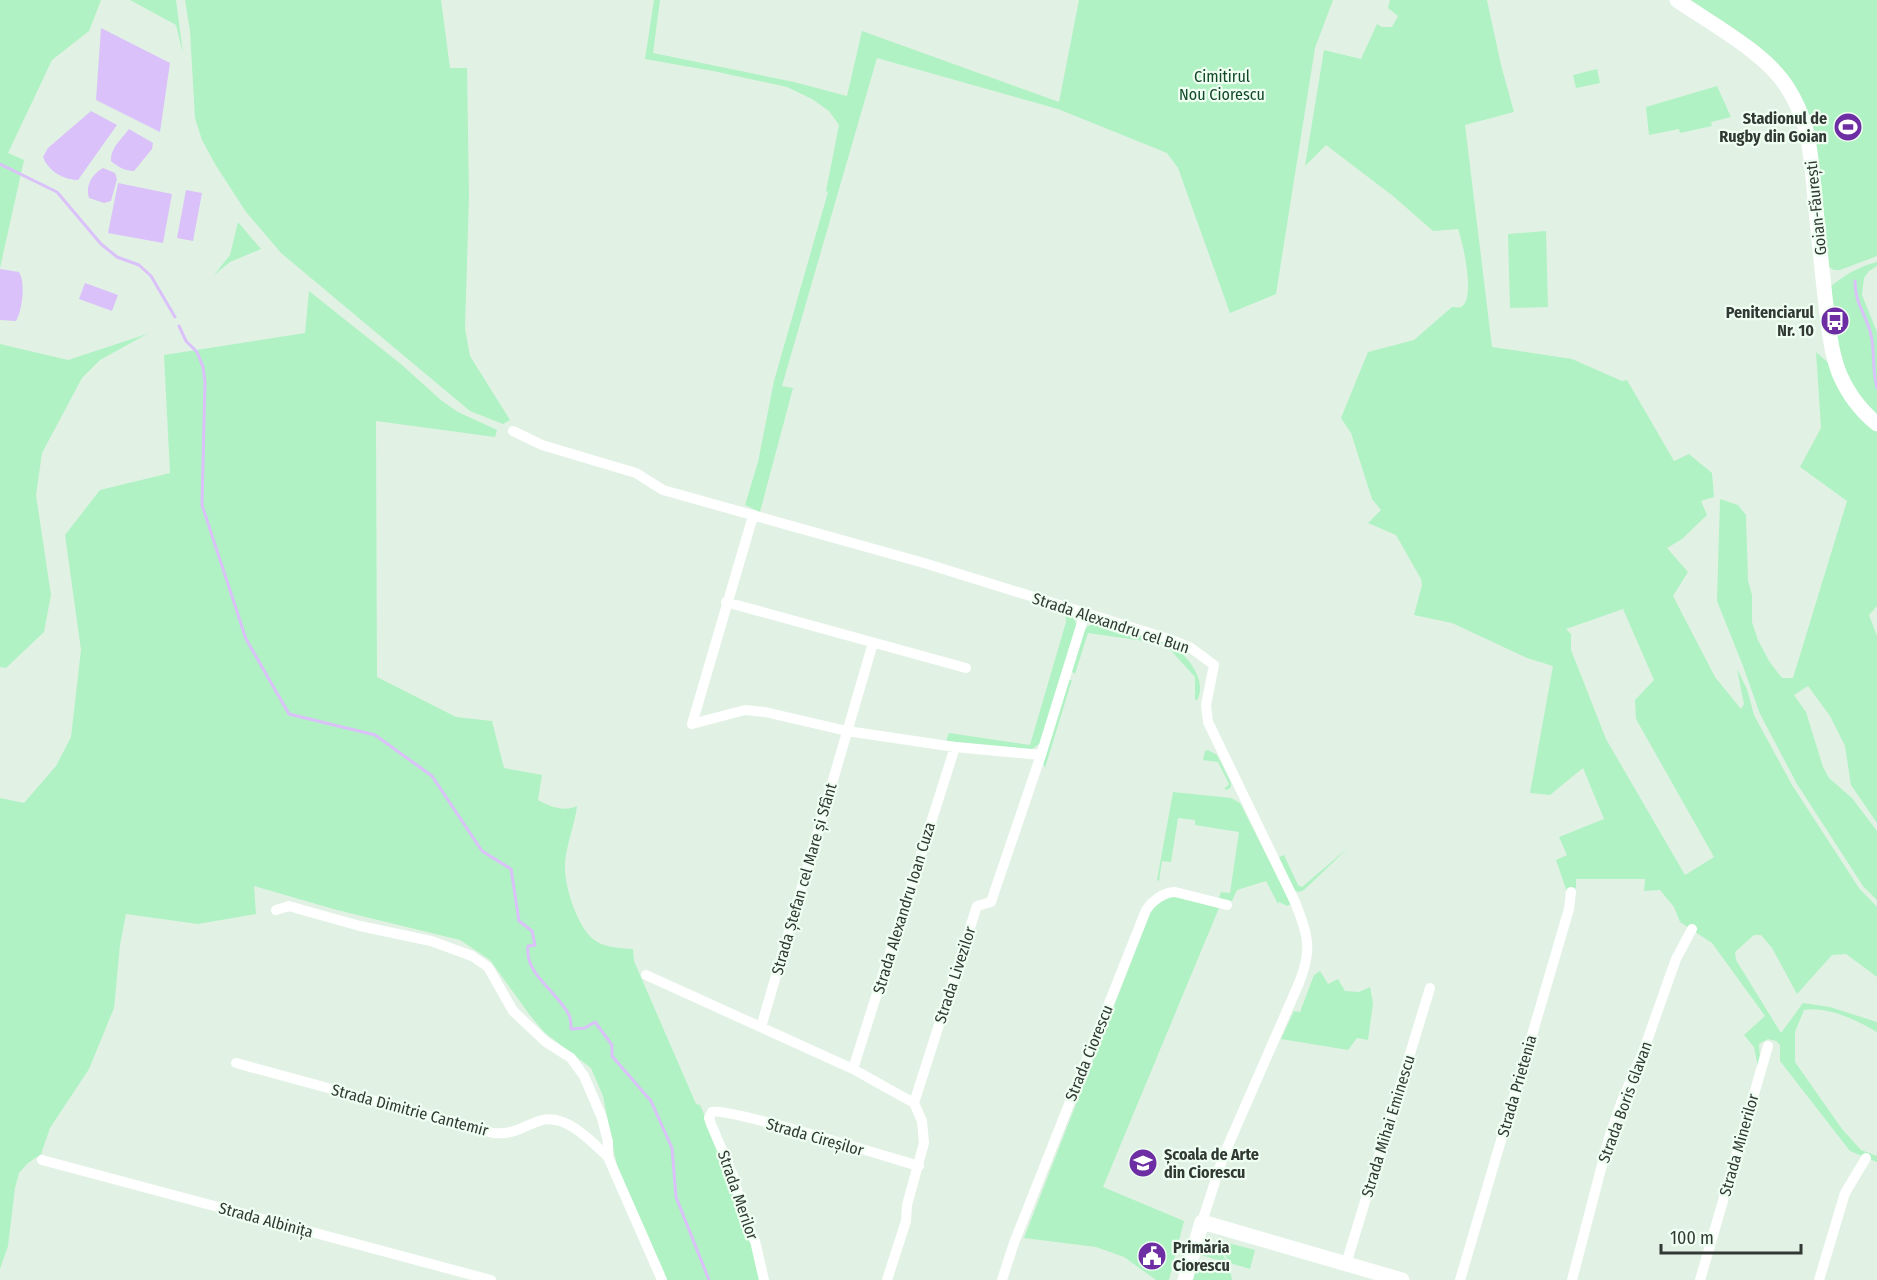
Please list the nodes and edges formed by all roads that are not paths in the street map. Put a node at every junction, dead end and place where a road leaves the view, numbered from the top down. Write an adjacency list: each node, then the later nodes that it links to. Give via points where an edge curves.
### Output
1 (1677, 0): 2 (street, Goian-Făurești, via 1755,53 1783,81 1800,111 1809,135 1833,351 1847,388)
2 (1877, 424)
3 (513, 431): 4 (street, Strada Alexandru cel Bun, via 542,445 636,473 663,490)
4 (753, 516): 5 (street); 6 (street, Strada Alexandru cel Bun)
5 (726, 602): 7 (street); 9 (street, via 692,724 745,710)
6 (1085, 613): 11 (street, Strada Livezilor); 28 (street, Strada Alexandru cel Bun, via 1169,639 1191,648 1214,665 1206,705 1208,722 1295,902 1307,940 1305,968 1223,1157)
7 (873, 643): 8 (street); 9 (street, Strada Ștefan cel Mare și Sfânt)
8 (966, 668)
9 (847, 731): 10 (street); 18 (street, Strada Ștefan cel Mare și Sfânt)
10 (955, 747): 11 (street); 21 (street, Strada Alexandru Ioan Cuza)
11 (1041, 755): 22 (street, Strada Livezilor, via 991,902 977,906)
12 (1571, 892): 37 (street, Strada Prietenia)
13 (1227, 905): 34 (street, Strada Ciorescu, via 1168,892 1146,910)
14 (276, 910): 24 (street, via 289,906 421,939 472,956 488,967 513,1011 571,1058 584,1076 602,1118)
15 (1692, 929): 38 (street, Strada Boris Glavan, via 1676,959 1609,1138)
16 (646, 975): 18 (street)
17 (1430, 988): 29 (street, Strada Mihai Eminescu)
18 (761, 1027): 21 (street)
19 (1768, 1046): 39 (street, Strada Minerilor)
20 (236, 1064): 24 (street, Strada Dimitrie Cantemir, via 493,1133 513,1133 541,1120 560,1121)
21 (854, 1069): 22 (street)
22 (914, 1104): 27 (street, via 924,1130)
23 (712, 1112): 27 (street, Strada Cireșilor, via 754,1119); 32 (street, Strada Merilor, via 711,1124 734,1178)
24 (608, 1157): 31 (street)
25 (1866, 1158): 40 (street, via 1845,1193)
26 (42, 1160): 30 (street, Strada Albinița)
27 (919, 1166): 33 (street)
28 (1202, 1222): 29 (street); 35 (street, Strada Alexandru cel Bun)
29 (1346, 1264): 36 (street)
30 (491, 1280)
31 (662, 1280)
32 (764, 1280)
33 (888, 1280)
34 (1002, 1280)
35 (1185, 1280)
36 (1402, 1280)
37 (1460, 1280)
38 (1572, 1280)
39 (1700, 1280)
40 (1819, 1280)

